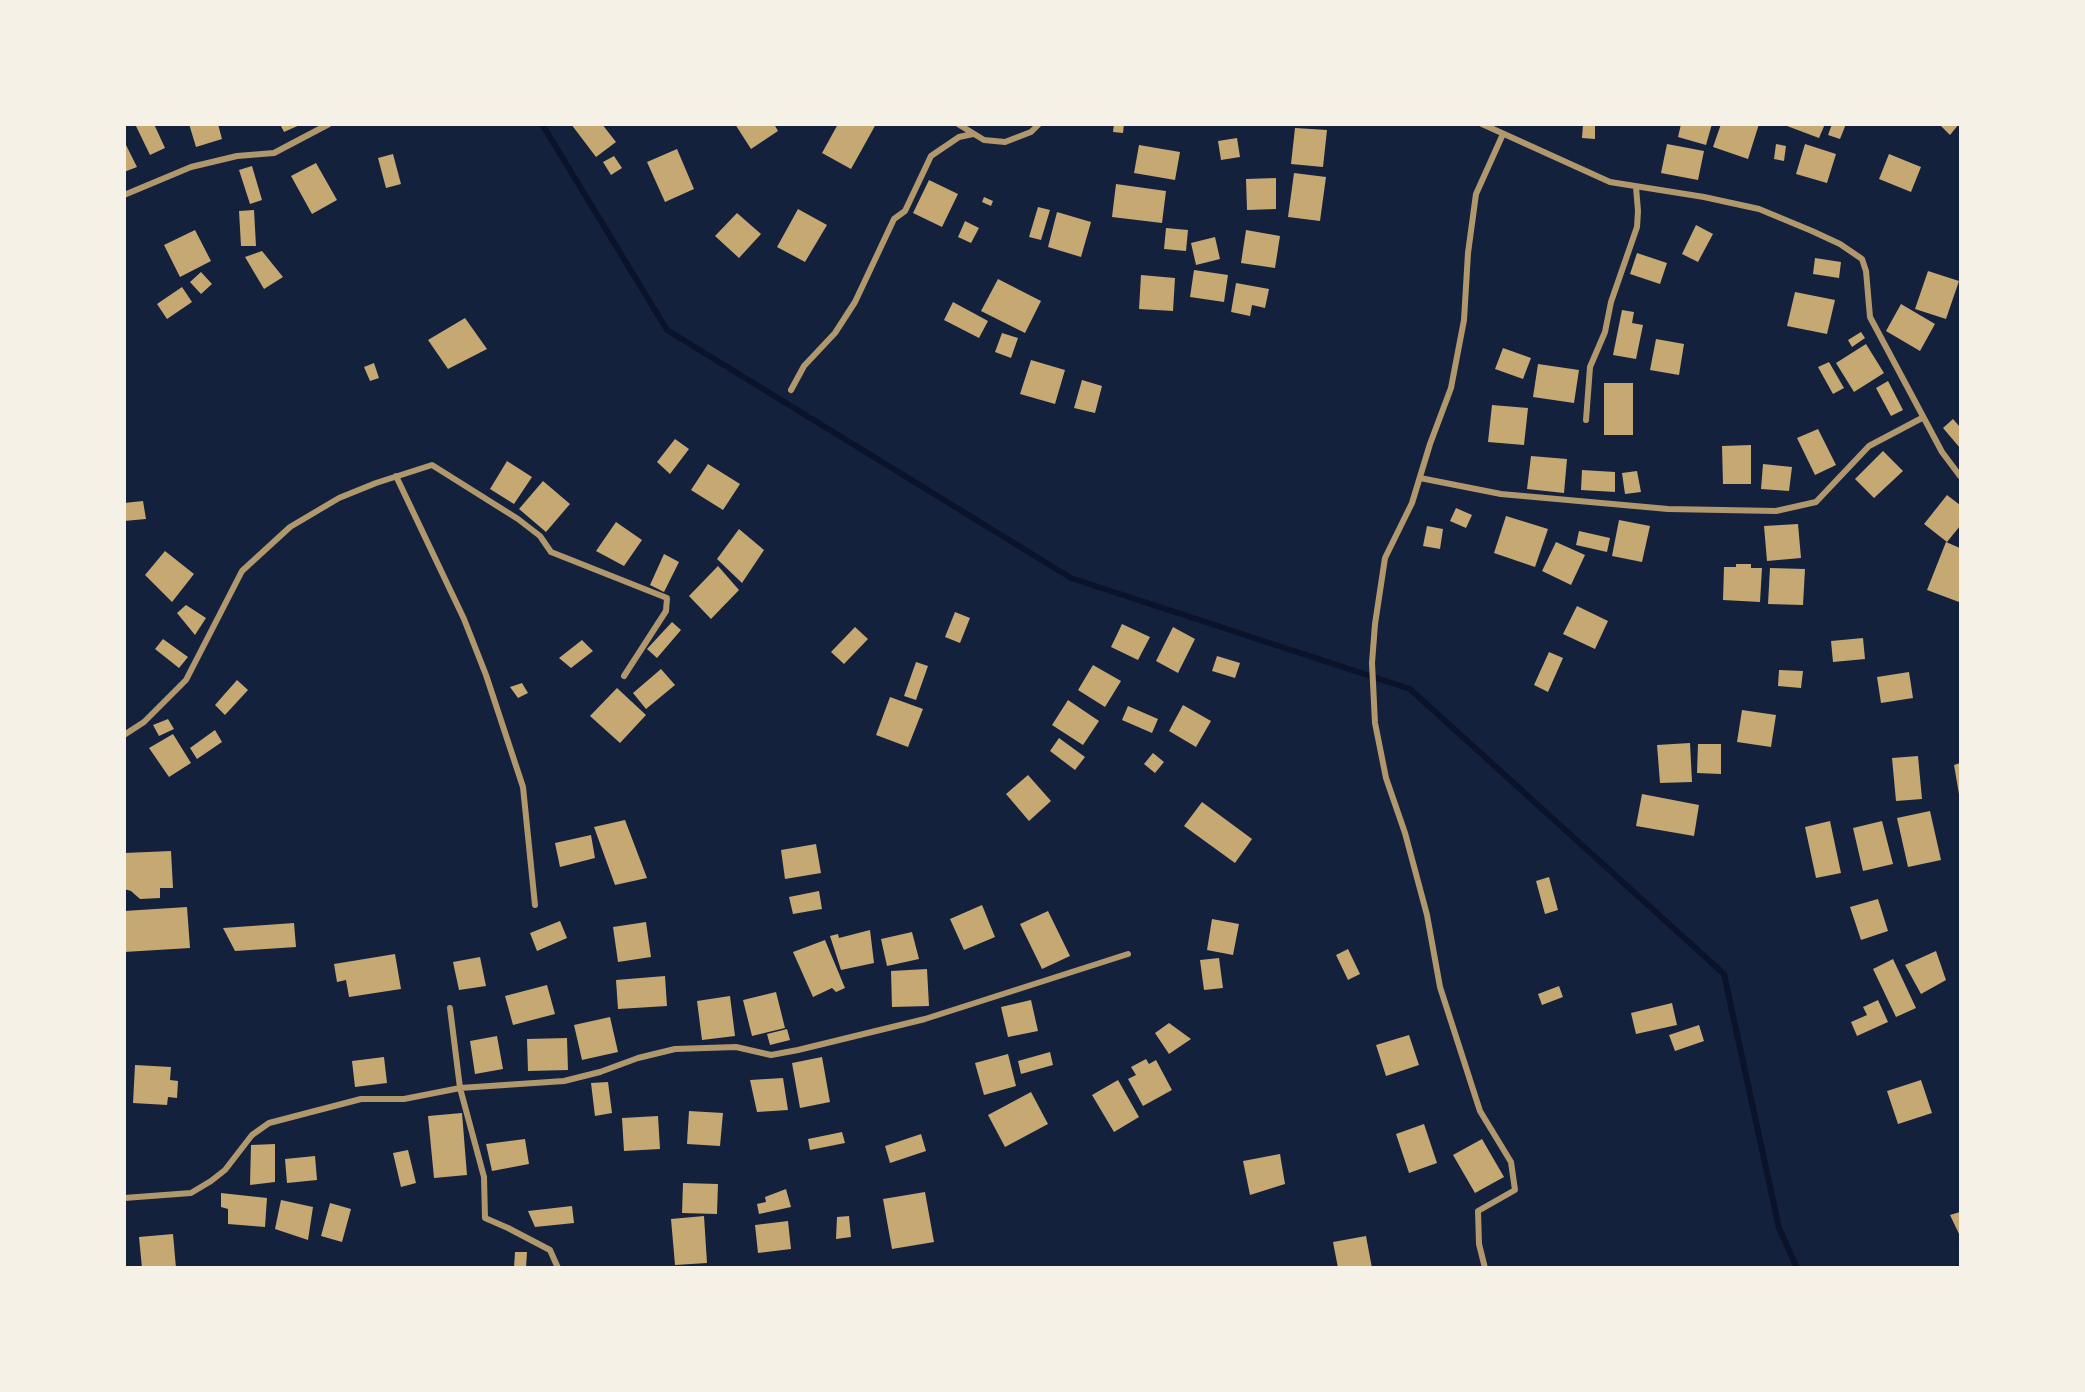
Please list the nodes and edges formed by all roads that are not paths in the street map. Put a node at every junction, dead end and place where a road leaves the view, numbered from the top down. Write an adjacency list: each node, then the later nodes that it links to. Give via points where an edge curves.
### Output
1 (328, 124): 8 (street, via 274,153 237,156 191,167)
2 (958, 124): 5 (street)
3 (1039, 124): 5 (street, via 1031,132 1005,142 984,140)
4 (1482, 124): 6 (street)
5 (974, 134): 9 (street, via 958,137 931,156 905,211 894,219 855,302 835,333 804,366)
6 (1503, 134): 7 (street, via 1610,182); 14 (street, via 1476,194 1464,320 1451,388)
7 (1636, 187): 10 (street, via 1759,209 1840,244 1862,259 1870,317); 11 (street, via 1637,227 1611,302 1605,332 1590,367)
8 (124, 195)
9 (791, 390)
10 (1922, 418): 13 (street); 14 (street, via 1869,446 1816,502 1776,511 1668,509 1501,494)
11 (1586, 420)
12 (396, 476): 15 (street, via 432,465 518,519 540,536 551,552 668,598 666,611); 16 (street, via 339,498 290,527 242,571 186,680 144,722); 17 (street, via 464,619 490,686 523,788)
13 (1960, 476)
14 (1420, 478): 23 (street, via 1412,504 1385,558 1372,663 1376,723 1386,778 1427,915 1440,987 1480,1111 1511,1161 1515,1190 1478,1210 1479,1244)
15 (624, 676)
16 (124, 735)
17 (535, 905)
18 (1128, 954): 20 (street, via 925,1019 798,1050 771,1055 736,1047 675,1049 564,1081)
19 (450, 1008): 20 (street)
20 (460, 1089): 21 (street, via 404,1099 361,1099 269,1123 252,1135 225,1170 191,1193); 22 (street, via 484,1177 485,1218 550,1250)
21 (124, 1198)
22 (558, 1268)
23 (1485, 1268)

